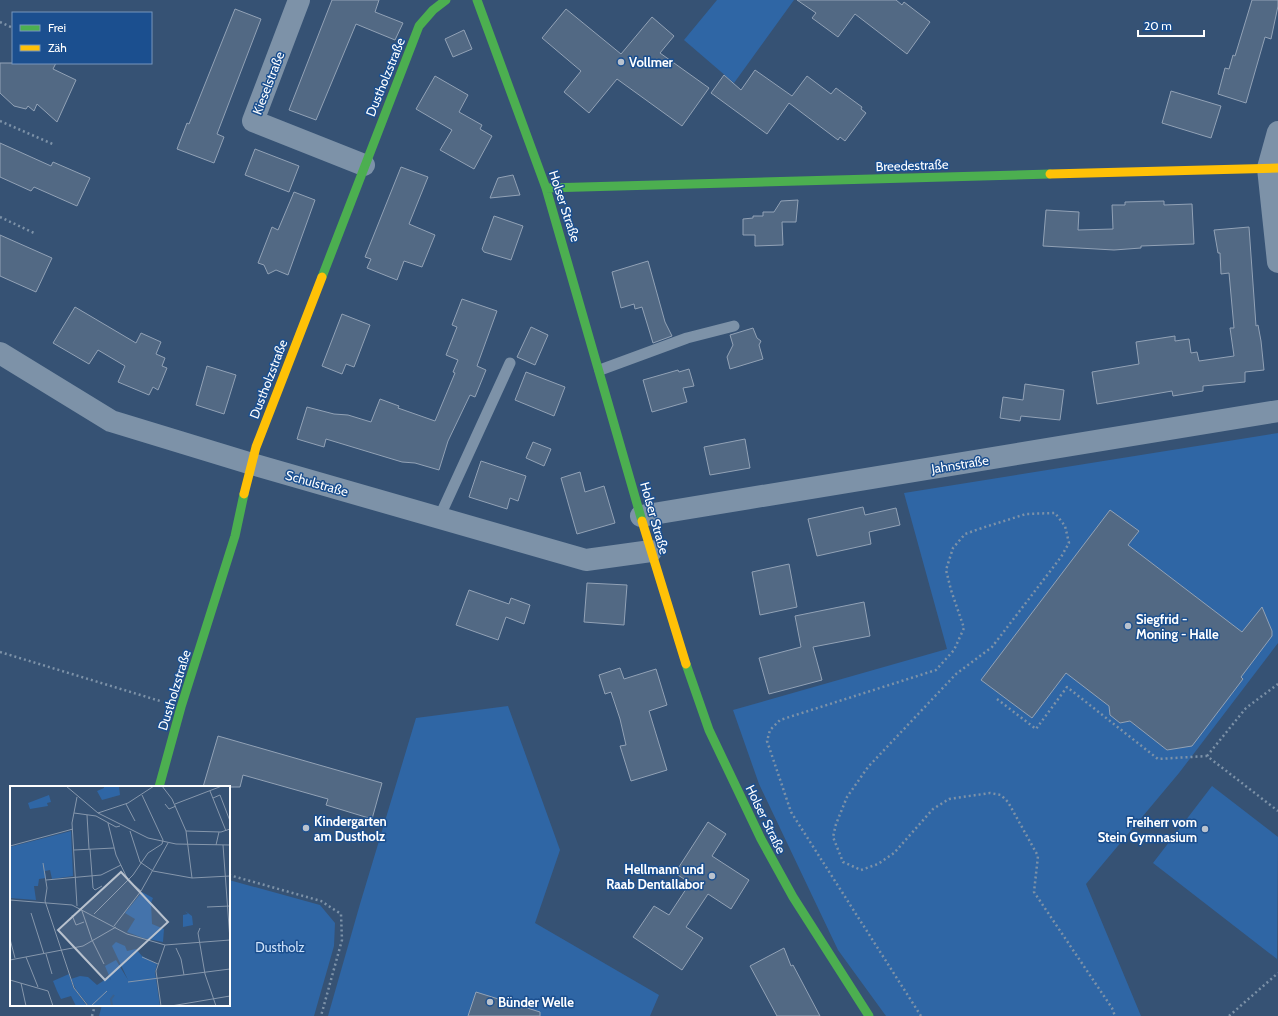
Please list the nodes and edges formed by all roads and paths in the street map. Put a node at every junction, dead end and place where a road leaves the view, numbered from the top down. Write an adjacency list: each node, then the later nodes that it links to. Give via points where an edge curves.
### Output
1 (299, 0): 9 (street, Kieselstraße, via 253,121)
2 (446, 0): 9 (street, Dustholzstraße, via 419,26)
3 (477, 0): 11 (street, Holser Straße)
4 (0, 22): 5 (path)
5 (12, 28)
6 (0, 121): 8 (path)
7 (1278, 132): 10 (street)
8 (55, 145)
9 (364, 165): 20 (street, Dustholzstraße, via 256,447)
10 (1273, 168): 11 (street, Breedestraße); 14 (street)
11 (546, 188): 18 (street, Holser Straße)
12 (0, 217): 13 (path)
13 (34, 233)
14 (1278, 262)
15 (734, 326): 18 (lane, via 687,338)
16 (0, 353): 20 (street, Schulstraße, via 111,421)
17 (510, 363): 22 (lane)
18 (600, 370): 21 (street, Holser Straße)
19 (1278, 411): 21 (street, Jahnstraße)
20 (252, 464): 22 (street, Schulstraße); 27 (street, Dustholzstraße, via 235,536)
21 (641, 516): 23 (street, Holser Straße)
22 (438, 518): 23 (street, Schulstraße, via 586,560)
23 (651, 551): 36 (street, Holser Straße, via 709,730 761,839 793,897)
24 (0, 652): 27 (path)
25 (1278, 684): 28 (path, via 1246,708)
26 (997, 698): 28 (path, via 1036,729 1067,687 1158,759)
27 (181, 708): 29 (street, Dustholzstraße)
28 (1207, 756): 30 (path)
29 (159, 786)
30 (1278, 811)
31 (230, 875): 35 (path, via 320,901 341,914 342,940)
32 (1278, 973): 39 (path)
33 (95, 1006): 34 (path)
34 (92, 1016)
35 (321, 1016)
36 (869, 1016)
37 (921, 1016): 38 (path, via 791,812 767,741 770,730 780,720 936,670 954,650 964,628 946,570 953,548 965,534 982,528 1026,514 1054,513 1065,526 1069,543 1061,557 992,647 956,674 868,767 847,797 833,837 843,862 861,870 878,864 894,853 932,809 949,799 990,793 1001,795 1008,802 1038,856 1034,892)
38 (1115, 1016)
39 (1229, 1016)

